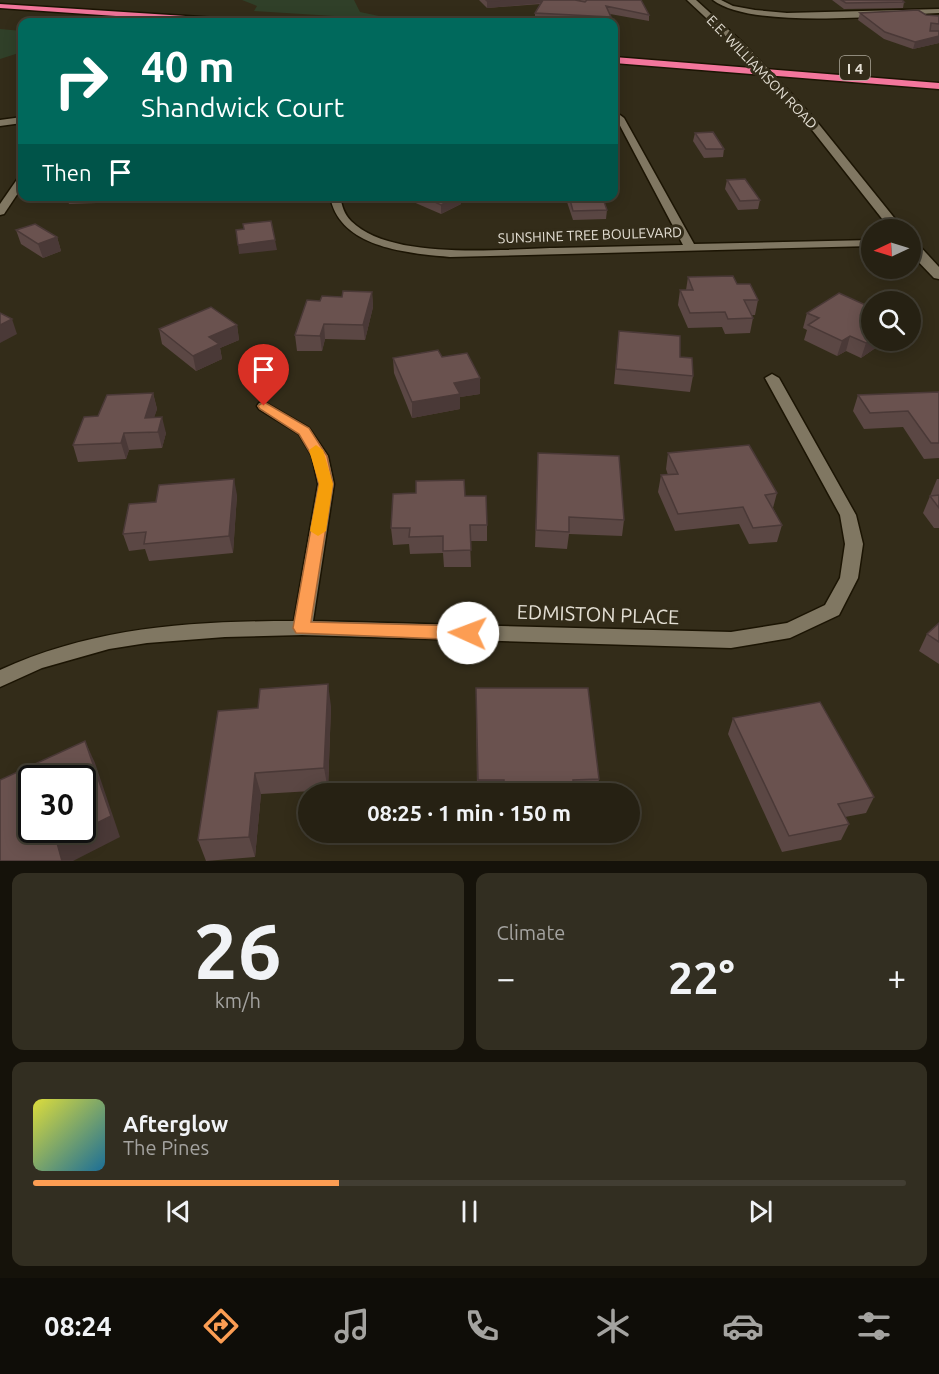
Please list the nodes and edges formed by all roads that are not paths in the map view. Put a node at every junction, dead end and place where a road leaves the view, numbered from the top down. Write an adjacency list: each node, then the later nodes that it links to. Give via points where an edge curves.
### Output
1 (692, 0): 18 (street, E.E. WILLIAMSON ROAD, bridge, via 809,119)
2 (716, 0): 4 (street, via 724,7 759,14)
3 (0, 6): 7 (highway)
4 (939, 11)
5 (0, 15): 6 (highway)
6 (44, 18)
7 (174, 18)
8 (618, 50): 10 (highway, I 4)
9 (618, 60): 11 (highway, I 4)
10 (825, 66)
11 (939, 86)
12 (620, 118): 20 (street)
13 (18, 121): 14 (street)
14 (0, 123)
15 (18, 186): 17 (street)
16 (335, 201): 20 (street, SUNSHINE TREE BOULEVARD, via 339,215 357,231 383,243 416,251 483,255)
17 (0, 212)
18 (889, 219)
19 (861, 243): 20 (street, SUNSHINE TREE BOULEVARD)
20 (689, 246)
21 (921, 256): 22 (street)
22 (939, 275)
23 (772, 378): 25 (street, EDMISTON PLACE, via 849,515 854,544 849,578 832,610 790,630 731,640)
24 (264, 406): 25 (street, via 304,431 320,456 326,484)
25 (302, 628): 26 (street, EDMISTON PLACE, via 156,633 96,643)
26 (0, 679)

